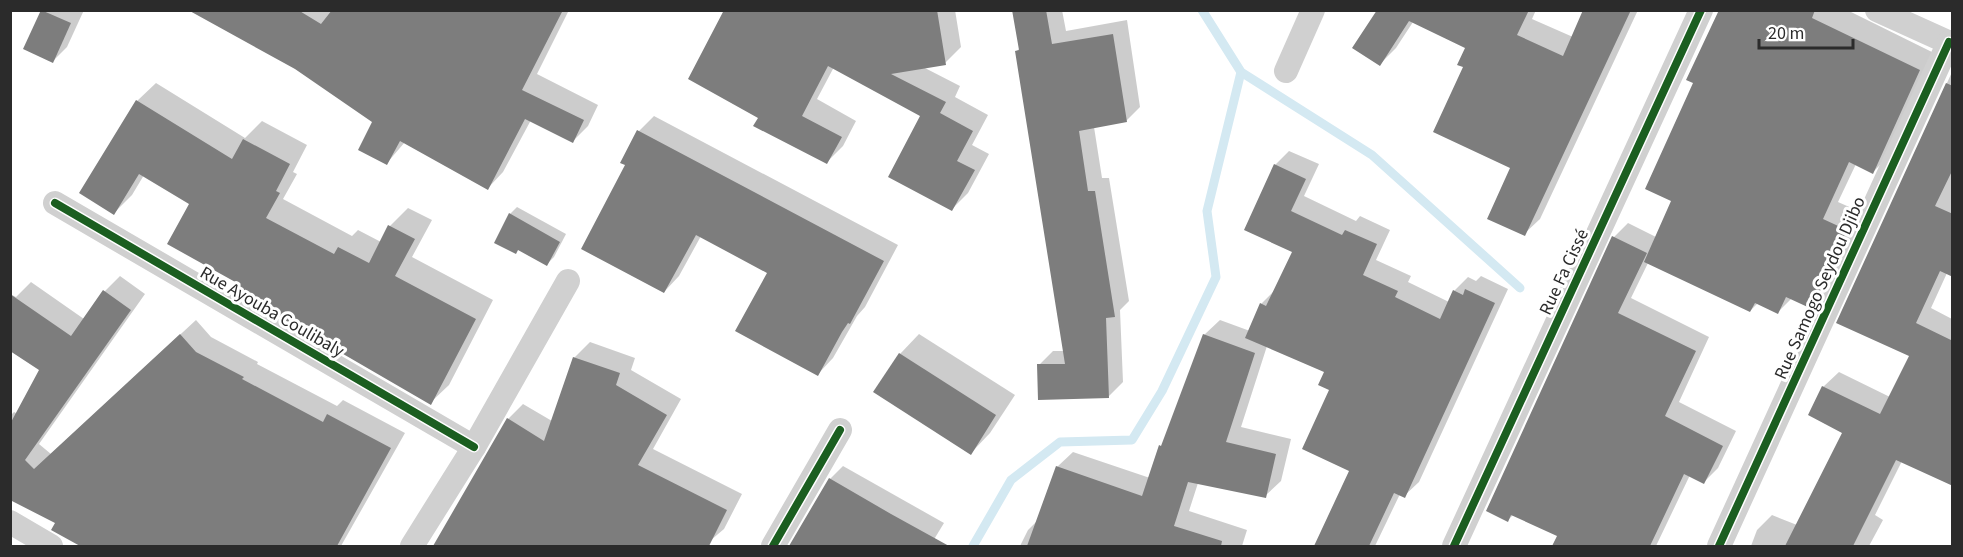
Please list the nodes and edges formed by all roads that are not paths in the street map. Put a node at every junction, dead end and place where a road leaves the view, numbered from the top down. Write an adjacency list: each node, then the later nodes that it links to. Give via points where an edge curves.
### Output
1 (1313, 10): 5 (street)
2 (1701, 10): 14 (street, Rue Fa Cissé)
3 (1877, 10): 4 (street)
4 (1951, 43): 15 (street, Rue Samogo Seydou Djibo)
5 (1286, 71)
6 (55, 203): 9 (street, Rue Ayouba Coulibaly)
7 (568, 281): 9 (street)
8 (840, 430): 13 (street)
9 (474, 447): 12 (street)
10 (10, 522): 11 (street)
11 (51, 546)
12 (412, 546)
13 (773, 546)
14 (1454, 546)
15 (1719, 546)

